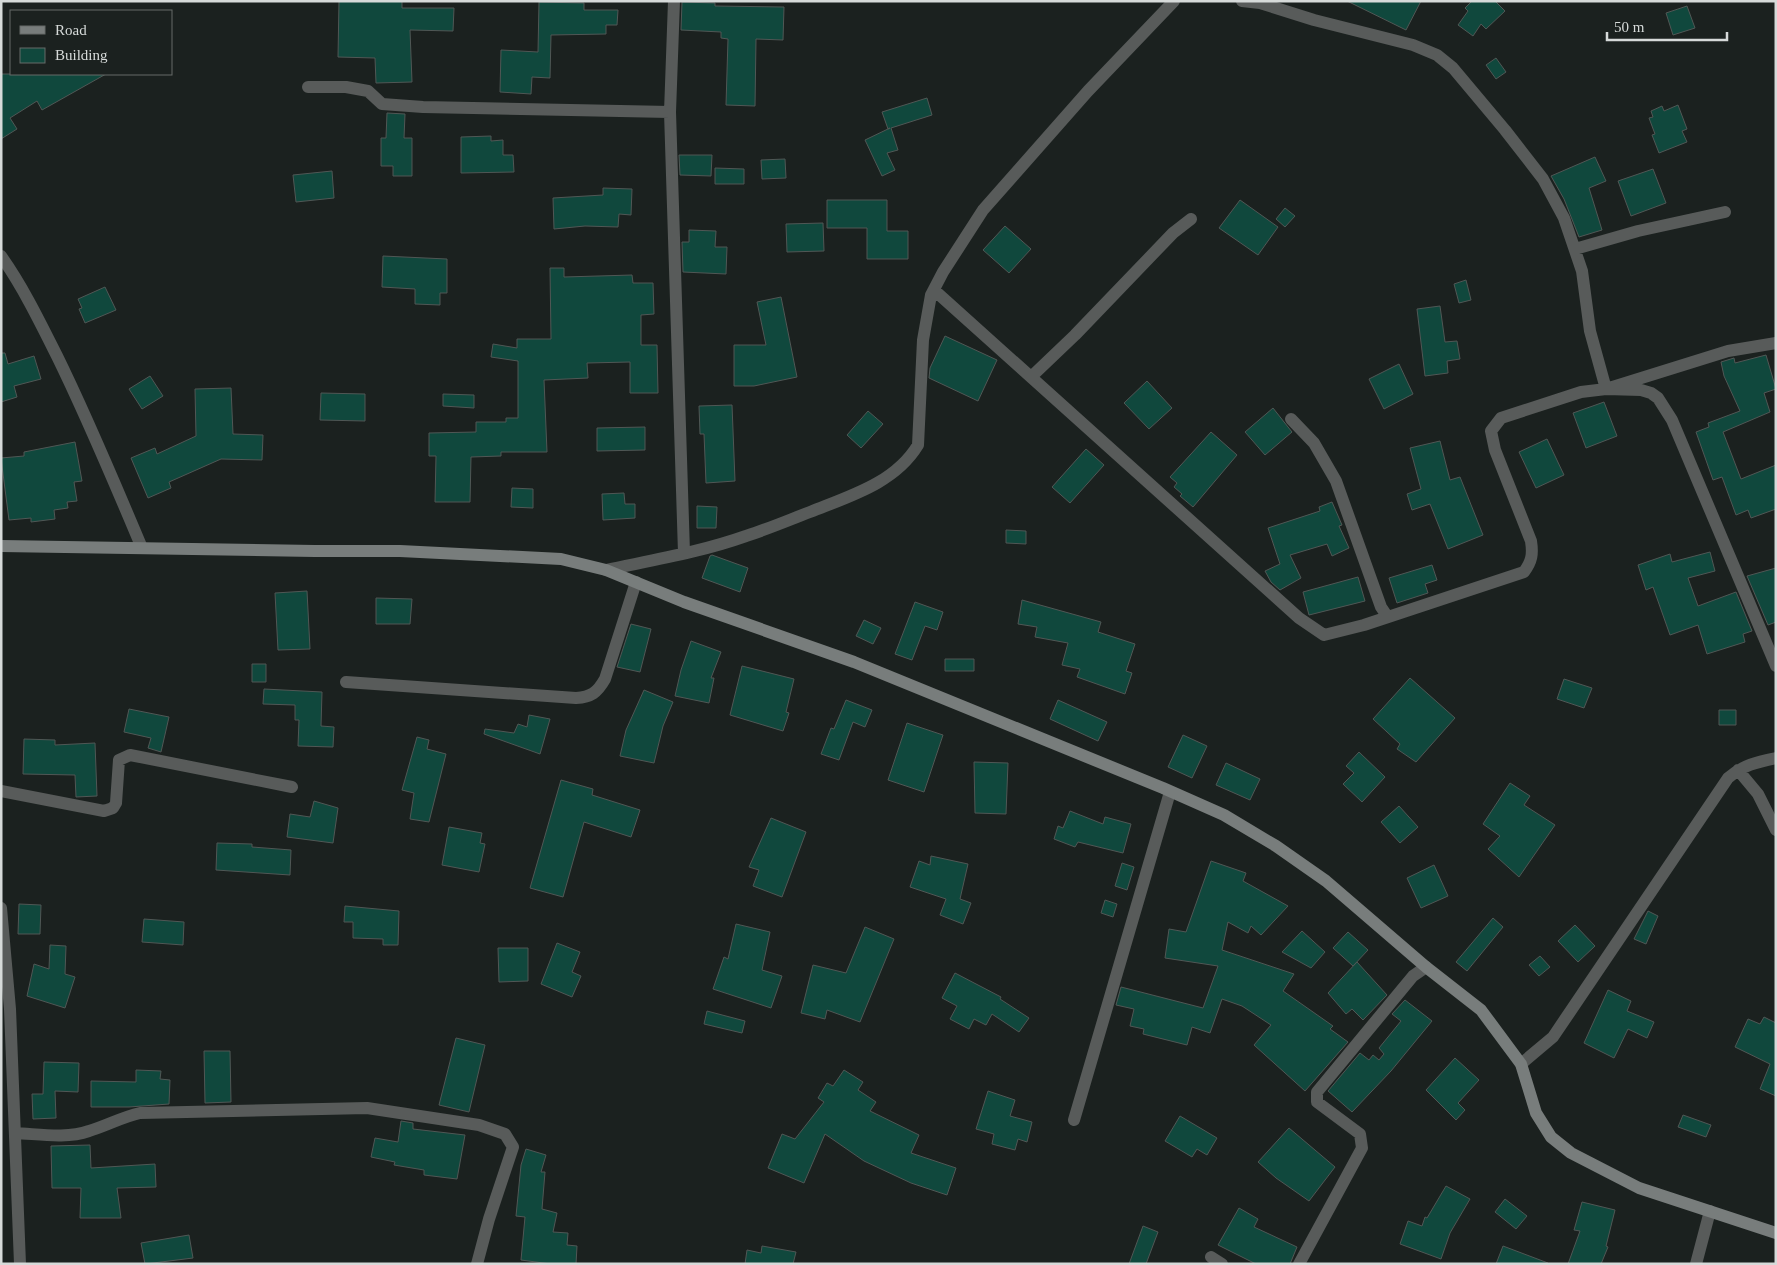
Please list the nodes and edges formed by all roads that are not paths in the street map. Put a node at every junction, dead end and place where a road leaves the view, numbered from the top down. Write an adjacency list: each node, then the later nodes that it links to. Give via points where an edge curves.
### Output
1 (674, 1): 5 (street)
2 (1174, 1): 10 (street, via 1088,91 983,210)
3 (1242, 1): 8 (street, via 1260,3 1413,45 1437,55 1458,75 1542,179 1564,218)
4 (308, 87): 5 (street, via 346,87 368,91 382,104 424,107)
5 (670, 112): 17 (street)
6 (1725, 212): 8 (street)
7 (1191, 219): 12 (street, via 1173,233)
8 (1575, 249): 13 (street, via 1582,271 1590,331)
9 (1, 256): 16 (street, via 18,282 73,389)
10 (934, 290): 12 (street); 17 (street, via 923,340 918,445 908,458 894,472 864,491 746,537)
11 (1776, 343): 13 (street, via 1728,351)
12 (1031, 377): 20 (street, via 1299,618 1324,635)
13 (1606, 389): 20 (street, via 1581,392 1501,418 1490,431 1531,540 1533,554 1524,572); 21 (street, via 1651,393 1672,420)
14 (1291, 419): 20 (street, via 1314,443 1336,481)
15 (1, 546): 16 (street)
16 (142, 548): 18 (street, via 538,556)
17 (684, 553): 18 (street)
18 (606, 570): 19 (street)
19 (636, 582): 22 (street, via 605,679 590,697); 27 (street, via 854,662)
20 (1387, 616)
21 (1776, 666)
22 (346, 682)
23 (1776, 758): 24 (street)
24 (1738, 770): 28 (street, via 1758,794); 31 (street, via 1728,778 1554,1037)
25 (292, 787): 26 (street, via 130,755 119,760 116,803 114,808 104,811)
26 (1, 791)
27 (1170, 792): 30 (street, via 1224,815 1326,881); 32 (street)
28 (1776, 830)
29 (1, 908): 33 (street, via 10,1008)
30 (1426, 967): 31 (street, via 1481,1010); 40 (street, via 1413,976 1317,1092 1317,1102 1360,1134 1362,1148)
31 (1521, 1064): 34 (street, via 1536,1114 1551,1137 1571,1154 1639,1188)
32 (1074, 1120)
33 (15, 1133): 37 (street); 38 (street, via 71,1135 89,1132 140,1113 367,1108 479,1125 504,1134 512,1147)
34 (1710, 1211): 35 (street); 41 (street)
35 (1776, 1232)
36 (1211, 1256): 39 (street)
37 (20, 1264)
38 (477, 1264)
39 (1222, 1264)
40 (1299, 1264)
41 (1696, 1264)

